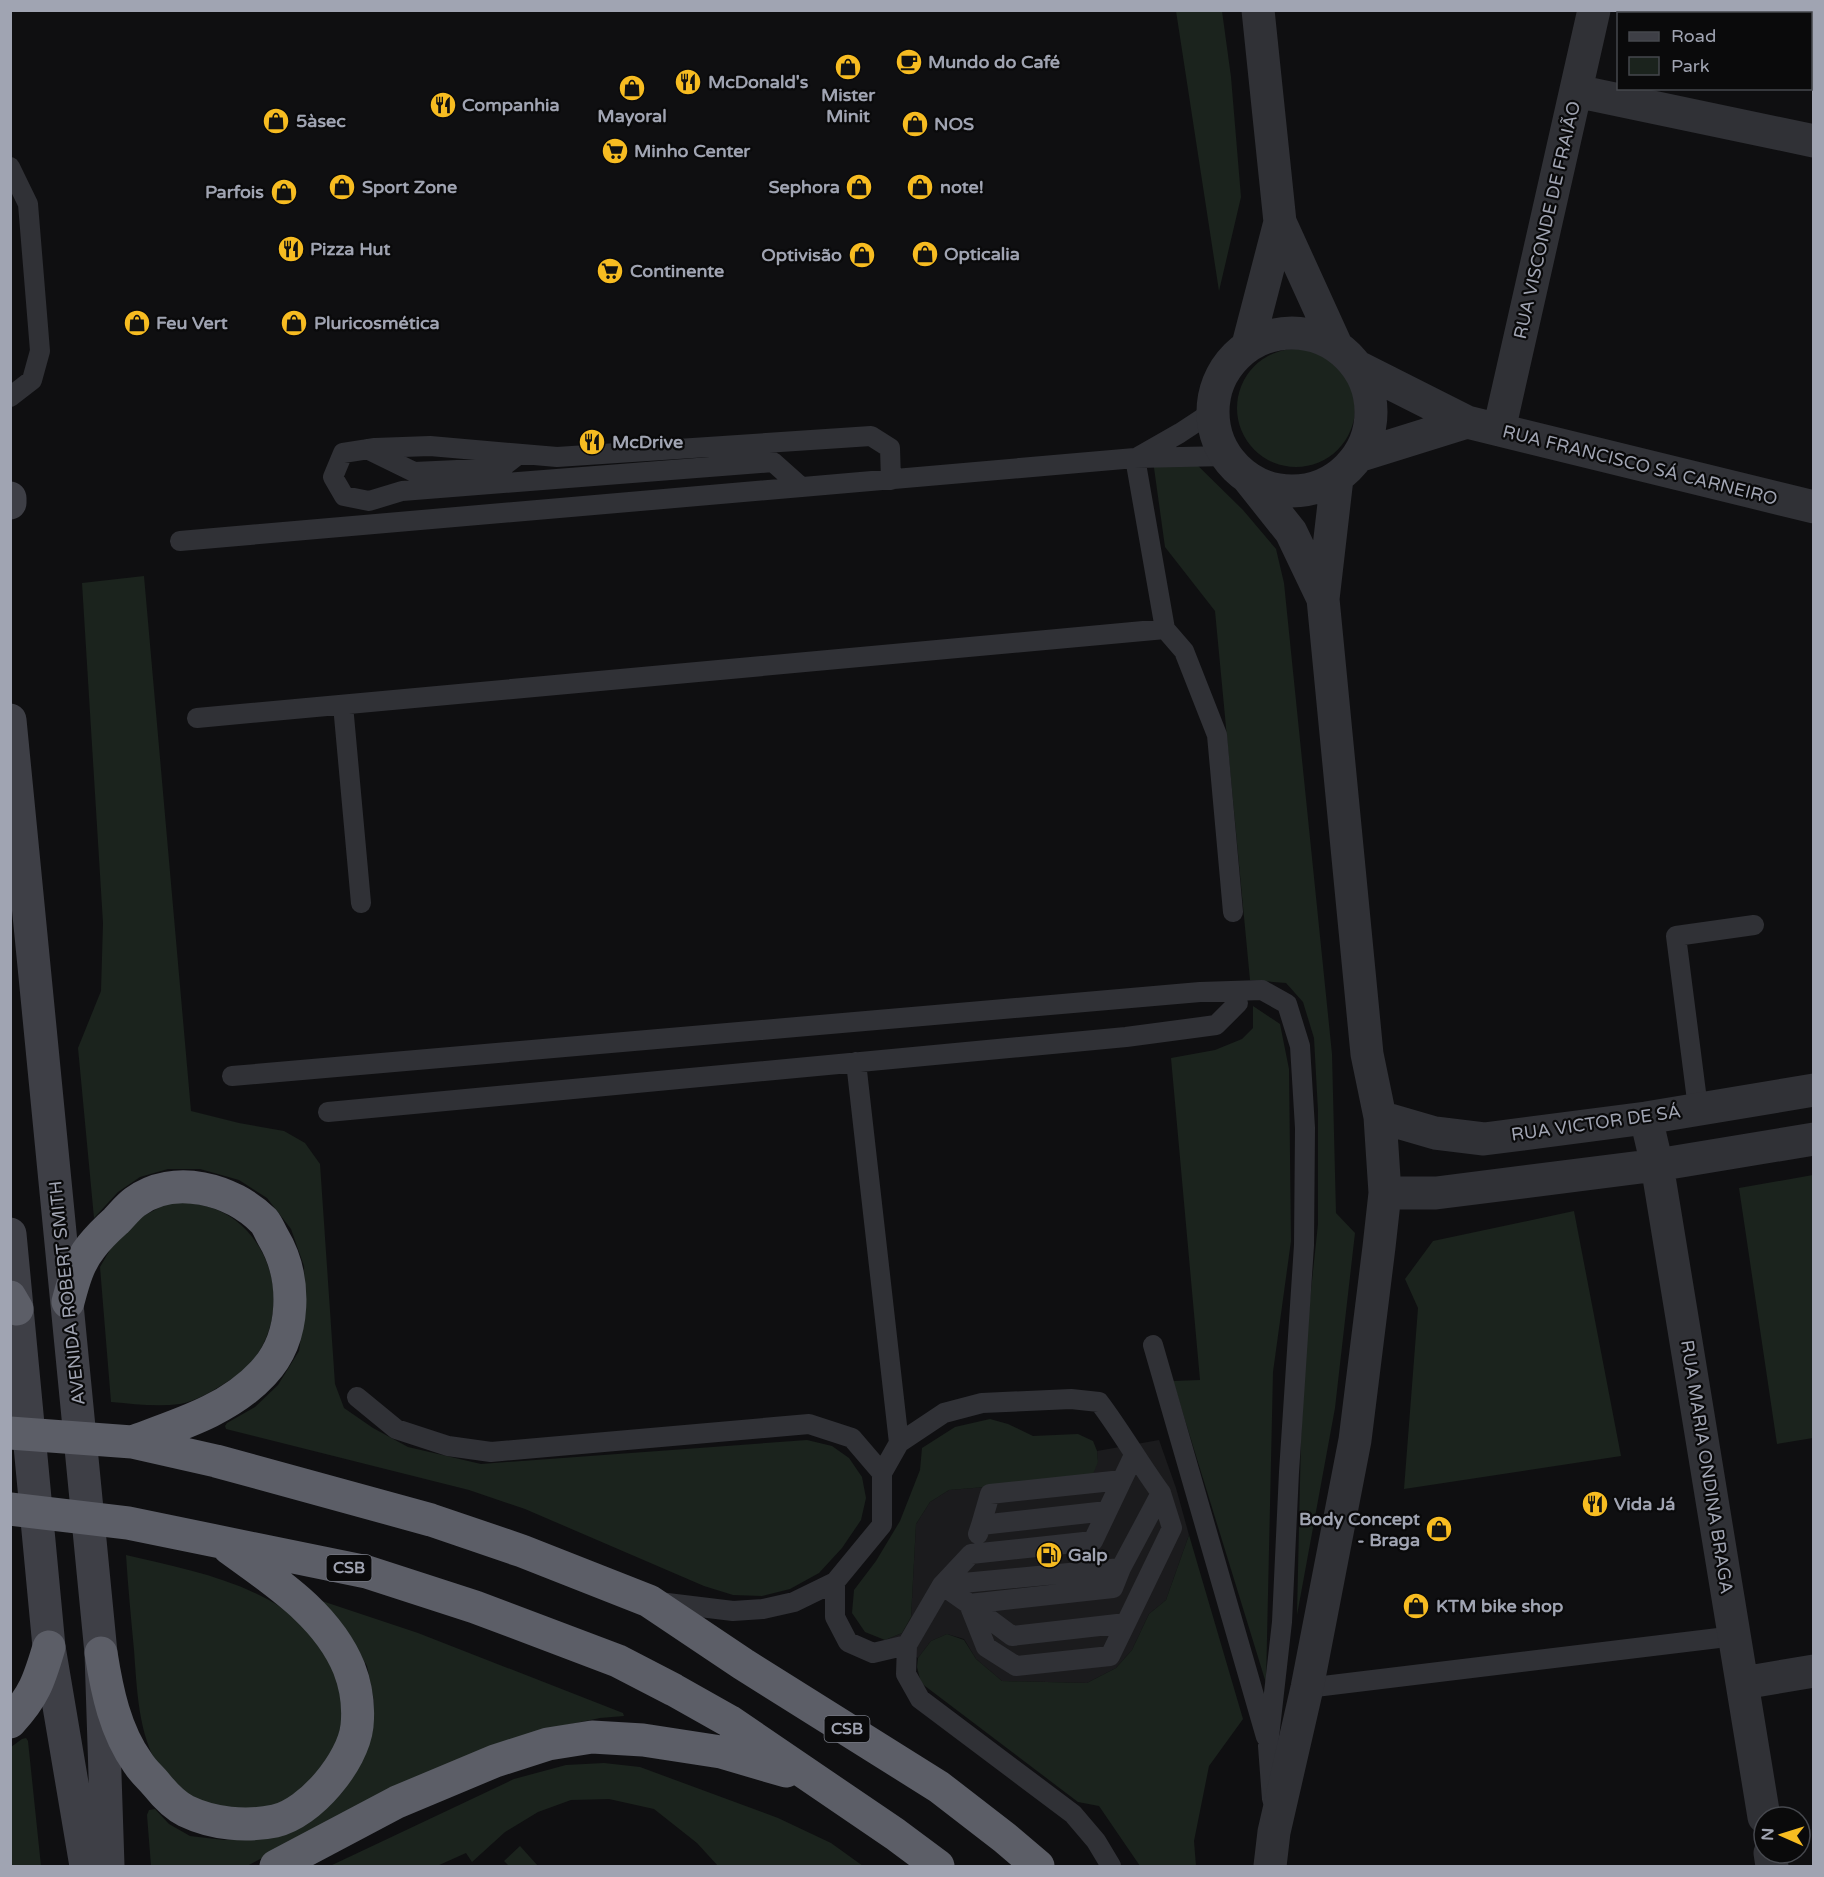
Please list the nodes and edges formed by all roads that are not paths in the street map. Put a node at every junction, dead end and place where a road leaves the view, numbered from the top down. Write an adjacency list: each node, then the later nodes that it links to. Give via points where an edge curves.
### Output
1 (1258, 10): 6 (street)
2 (1594, 10): 3 (street, RUA VISCONDE DE FRAIÃO)
3 (1576, 91): 4 (street); 12 (street, RUA VISCONDE DE FRAIÃO)
4 (1814, 141)
5 (10, 167): 9 (lane, via 28,204 40,351 32,380)
6 (1280, 222): 7 (street); 8 (street)
7 (1248, 345): 8 (street, via 1269,335 1292,332 1315,335); 10 (street, via 1226,368 1216,389)
8 (1347, 356): 11 (street, RUA FRANCISCO SÁ CARNEIRO); 15 (street, via 1368,388 1372,411 1369,435)
9 (10, 397)
10 (1212, 412): 13 (lane); 14 (street, via 1216,435)
11 (1467, 422): 12 (street, RUA FRANCISCO SÁ CARNEIRO); 15 (street)
12 (1498, 430): 20 (street, RUA FRANCISCO SÁ CARNEIRO)
13 (1136, 458): 14 (lane); 16 (lane); 23 (lane)
14 (1237, 467): 15 (street, via 1269,488 1292,492 1316,488); 22 (street, via 1291,532)
15 (1347, 467): 22 (street)
16 (891, 480): 17 (lane); 17 (lane, via 890,448 871,436 557,457 430,446 367,449 343,453 333,477 344,496 369,501 402,491 773,462)
17 (801, 487): 21 (lane)
18 (10, 498): 19 (street)
19 (10, 503)
20 (1814, 507)
21 (180, 541)
22 (1323, 599): 36 (street, via 1367,1054)
23 (1165, 629): 24 (lane); 28 (lane, via 1184,651 1217,735)
24 (343, 705): 25 (lane); 27 (lane)
25 (197, 718)
26 (10, 720): 42 (street, AVENIDA ROBERT SMITH)
27 (361, 903)
28 (1233, 912)
29 (1754, 925): 34 (lane, via 1676,936)
30 (1238, 1003): 31 (lane, via 1216,1025)
31 (856, 1062): 35 (lane); 48 (lane)
32 (232, 1076): 72 (lane, via 1200,992 1262,990 1287,1004 1300,1047 1305,1128 1304,1245 1282,1622)
33 (1814, 1090): 34 (street, RUA VICTOR DE SÁ)
34 (1698, 1108): 37 (street, RUA VICTOR DE SÁ)
35 (328, 1112)
36 (1380, 1118): 37 (street, RUA VICTOR DE SÁ, via 1435,1133 1485,1139); 40 (street)
37 (1646, 1118): 39 (street, RUA MARIA ONDINA BRAGA)
38 (1814, 1139): 39 (street)
39 (1657, 1165): 40 (street, via 1436,1193); 64 (street, RUA MARIA ONDINA BRAGA)
40 (1385, 1193): 70 (street, via 1355,1440)
41 (10, 1234): 43 (street)
42 (68, 1302): 47 (highway, via 75,1276 90,1248 135,1202 158,1190 184,1186 214,1191 239,1202 265,1222 282,1251 290,1281 290,1313 283,1342 264,1372 235,1397 197,1419); 67 (street, AVENIDA ROBERT SMITH)
43 (14, 1303): 66 (street)
44 (1153, 1345): 72 (lane)
45 (357, 1397): 50 (lane, via 396,1429 448,1446 491,1452 809,1424 852,1438)
46 (10, 1433): 47 (highway, CSB)
47 (132, 1442): 61 (highway, CSB, via 431,1520)
48 (899, 1443): 49 (lane, via 944,1413 982,1403 1071,1399 1099,1402); 50 (lane)
49 (1134, 1455): 51 (lane); 52 (lane)
50 (882, 1473): 59 (lane, via 882,1525)
51 (1122, 1480): 54 (lane); 55 (lane, via 990,1494)
52 (1161, 1493): 58 (lane); 63 (lane, via 1172,1528)
53 (10, 1509): 56 (highway, CSB, via 128,1523)
54 (1107, 1511): 55 (lane); 57 (lane, via 1093,1541)
55 (981, 1525): 57 (lane)
56 (220, 1542): 67 (highway, via 311,1613 334,1641 349,1668 357,1696 357,1728 345,1759 326,1788 302,1808 276,1821 213,1821 185,1810 166,1796 137,1762 119,1728 107,1692); 73 (highway, CSB, via 367,1572 475,1607 618,1662 729,1721)
57 (971, 1554): 60 (lane)
58 (1121, 1568): 60 (lane); 62 (lane, via 1113,1588)
59 (835, 1582): 61 (lane, via 794,1602 763,1609 733,1611); 65 (lane, via 835,1617 848,1642 873,1653)
60 (942, 1585): 62 (lane); 65 (lane)
61 (649, 1601): 80 (highway, CSB, via 939,1787)
62 (969, 1604): 63 (lane, via 1012,1636); 63 (lane, via 986,1647 1016,1666 1110,1656)
63 (1126, 1623)
64 (1735, 1636): 69 (street, RUA MARIA ONDINA BRAGA); 70 (lane)
65 (907, 1646): 81 (lane, via 906,1674 920,1699 1073,1815)
66 (49, 1647): 71 (highway, via 36,1687); 76 (street)
67 (101, 1653): 77 (street, AVENIDA ROBERT SMITH)
68 (1814, 1671): 69 (street)
69 (1743, 1683): 74 (street, RUA MARIA ONDINA BRAGA)
70 (1307, 1688): 75 (street)
71 (10, 1722)
72 (1268, 1746): 75 (lane)
73 (815, 1779): 78 (highway, via 721,1752 592,1737 495,1761 396,1802); 79 (highway, CSB)
74 (1762, 1805)
75 (1274, 1832): 82 (street)
76 (86, 1866)
77 (108, 1866)
78 (276, 1866)
79 (938, 1866)
80 (1038, 1866)
81 (1111, 1866)
82 (1270, 1866)

